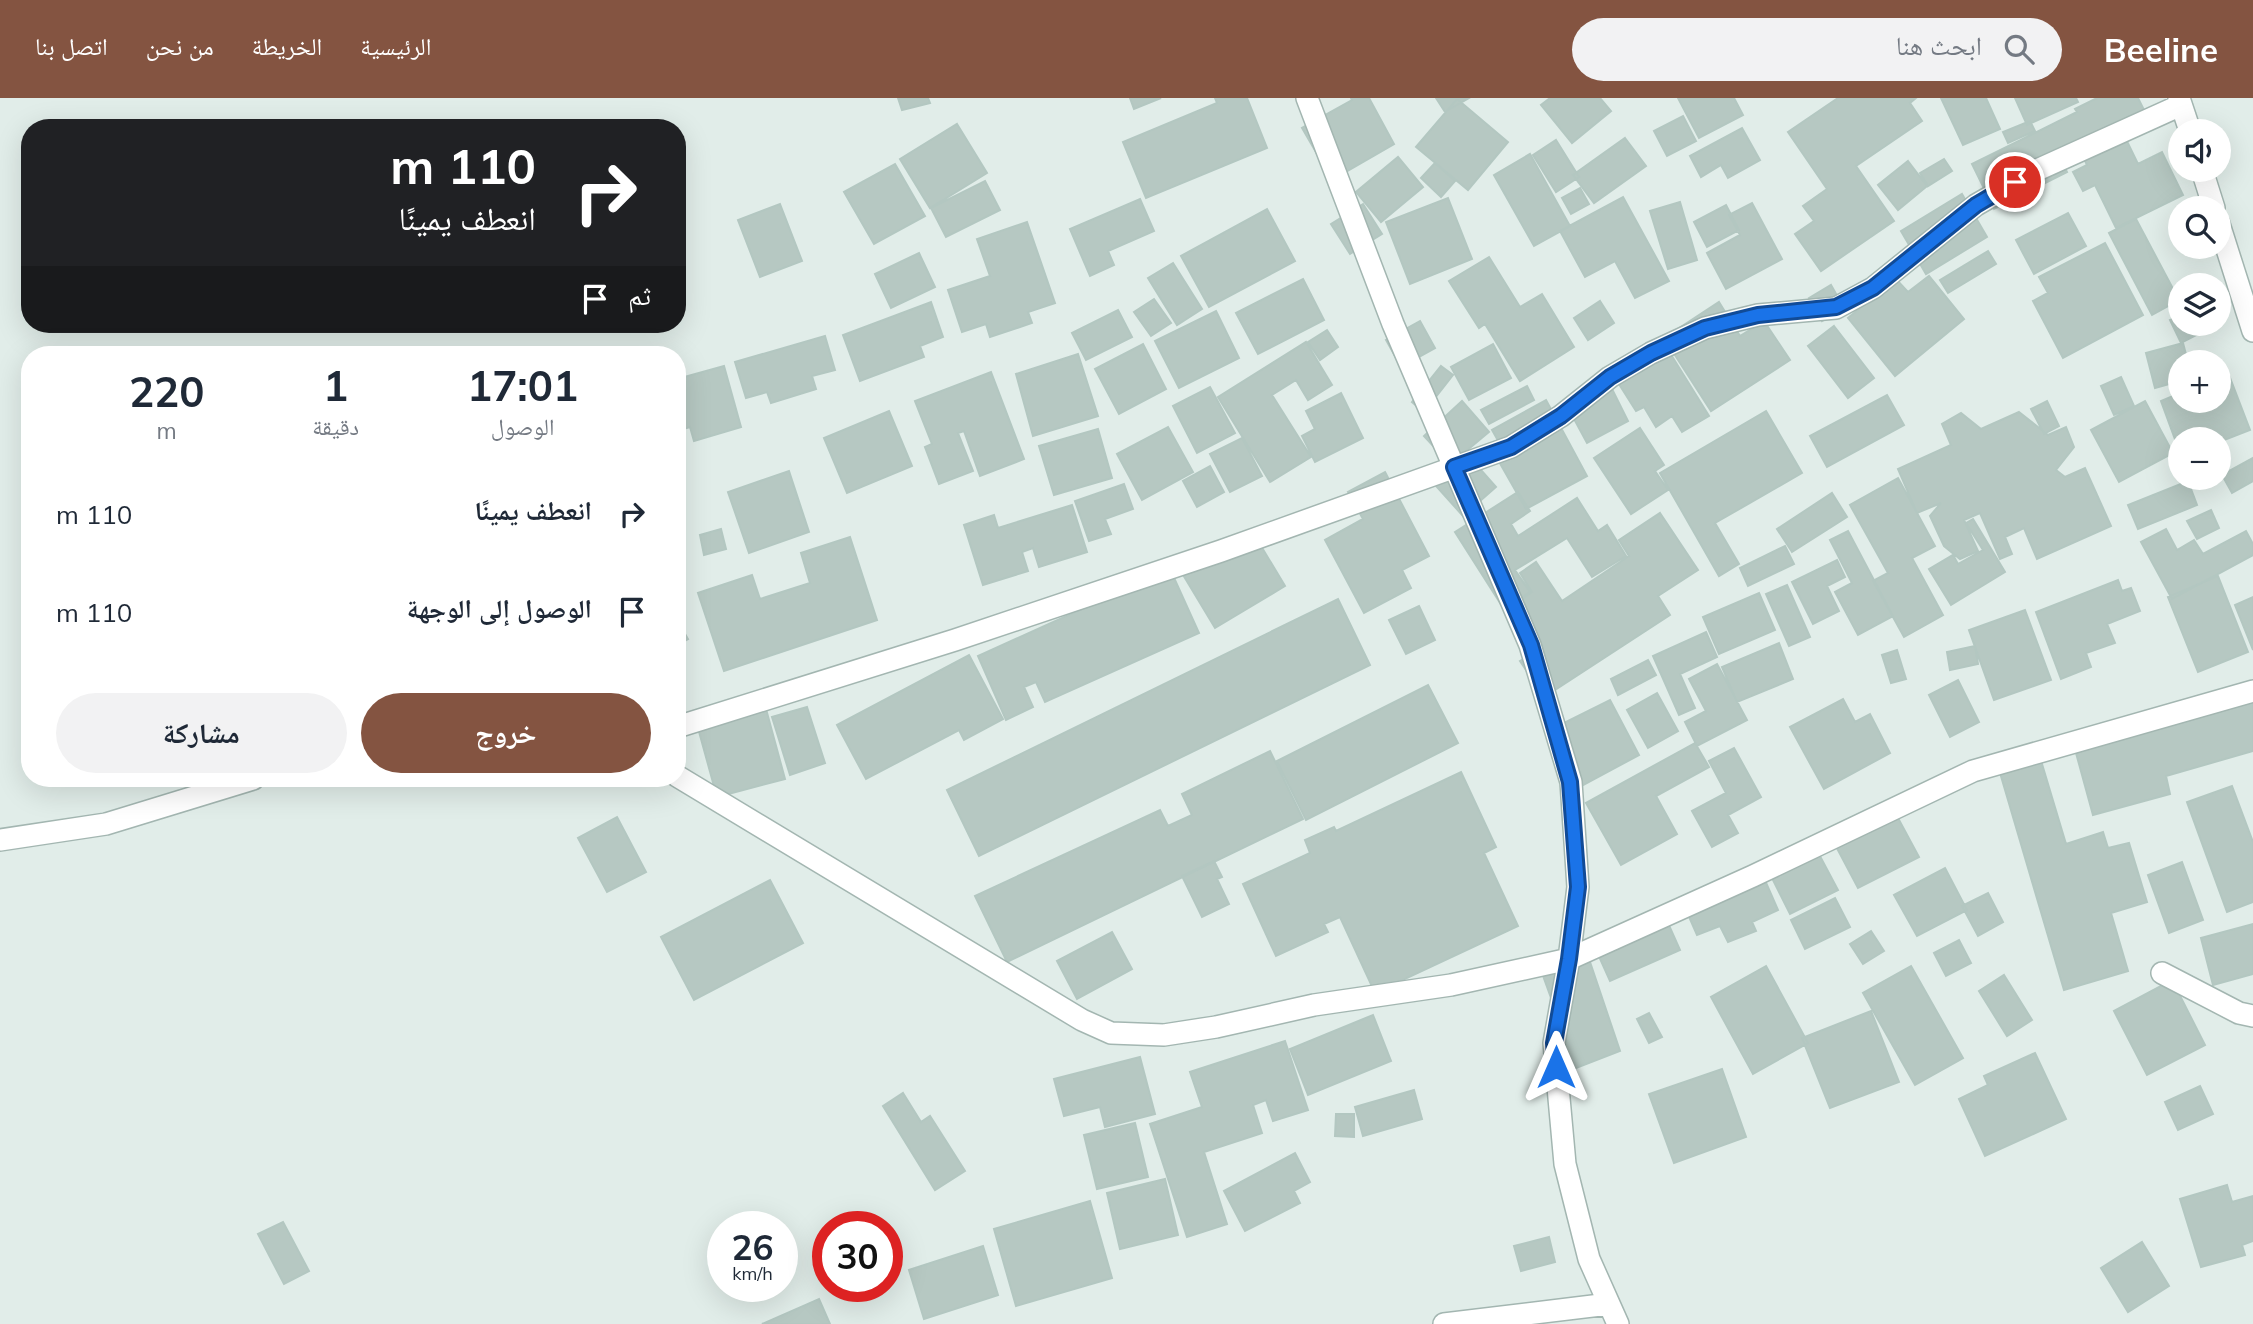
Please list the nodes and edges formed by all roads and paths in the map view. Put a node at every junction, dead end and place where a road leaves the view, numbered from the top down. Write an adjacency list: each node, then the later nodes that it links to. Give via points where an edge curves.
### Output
1 (1307, 98): 6 (street, via 1393,324)
2 (2180, 102): 3 (street); 6 (street, via 2035,171 1976,205 1873,288 1836,307 1758,315 1705,328 1610,377 1561,416 1511,447)
3 (2186, 119)
4 (2230, 259): 5 (street)
5 (2253, 331)
6 (1454, 467): 8 (street, via 1221,551); 12 (street, via 1531,645 1570,782 1578,887)
7 (2253, 691): 12 (street, via 1973,771)
8 (686, 724)
9 (686, 781): 12 (street, via 1082,1020 1111,1033 1164,1035 1216,1027)
10 (227, 787): 11 (street, via 106,824)
11 (0, 840)
12 (1569, 959): 15 (street, via 1554,1043 1564,1164 1588,1259)
13 (2162, 973): 14 (street)
14 (2253, 1016)
15 (1608, 1304): 16 (street); 17 (street)
16 (1444, 1324)
17 (1618, 1324)

